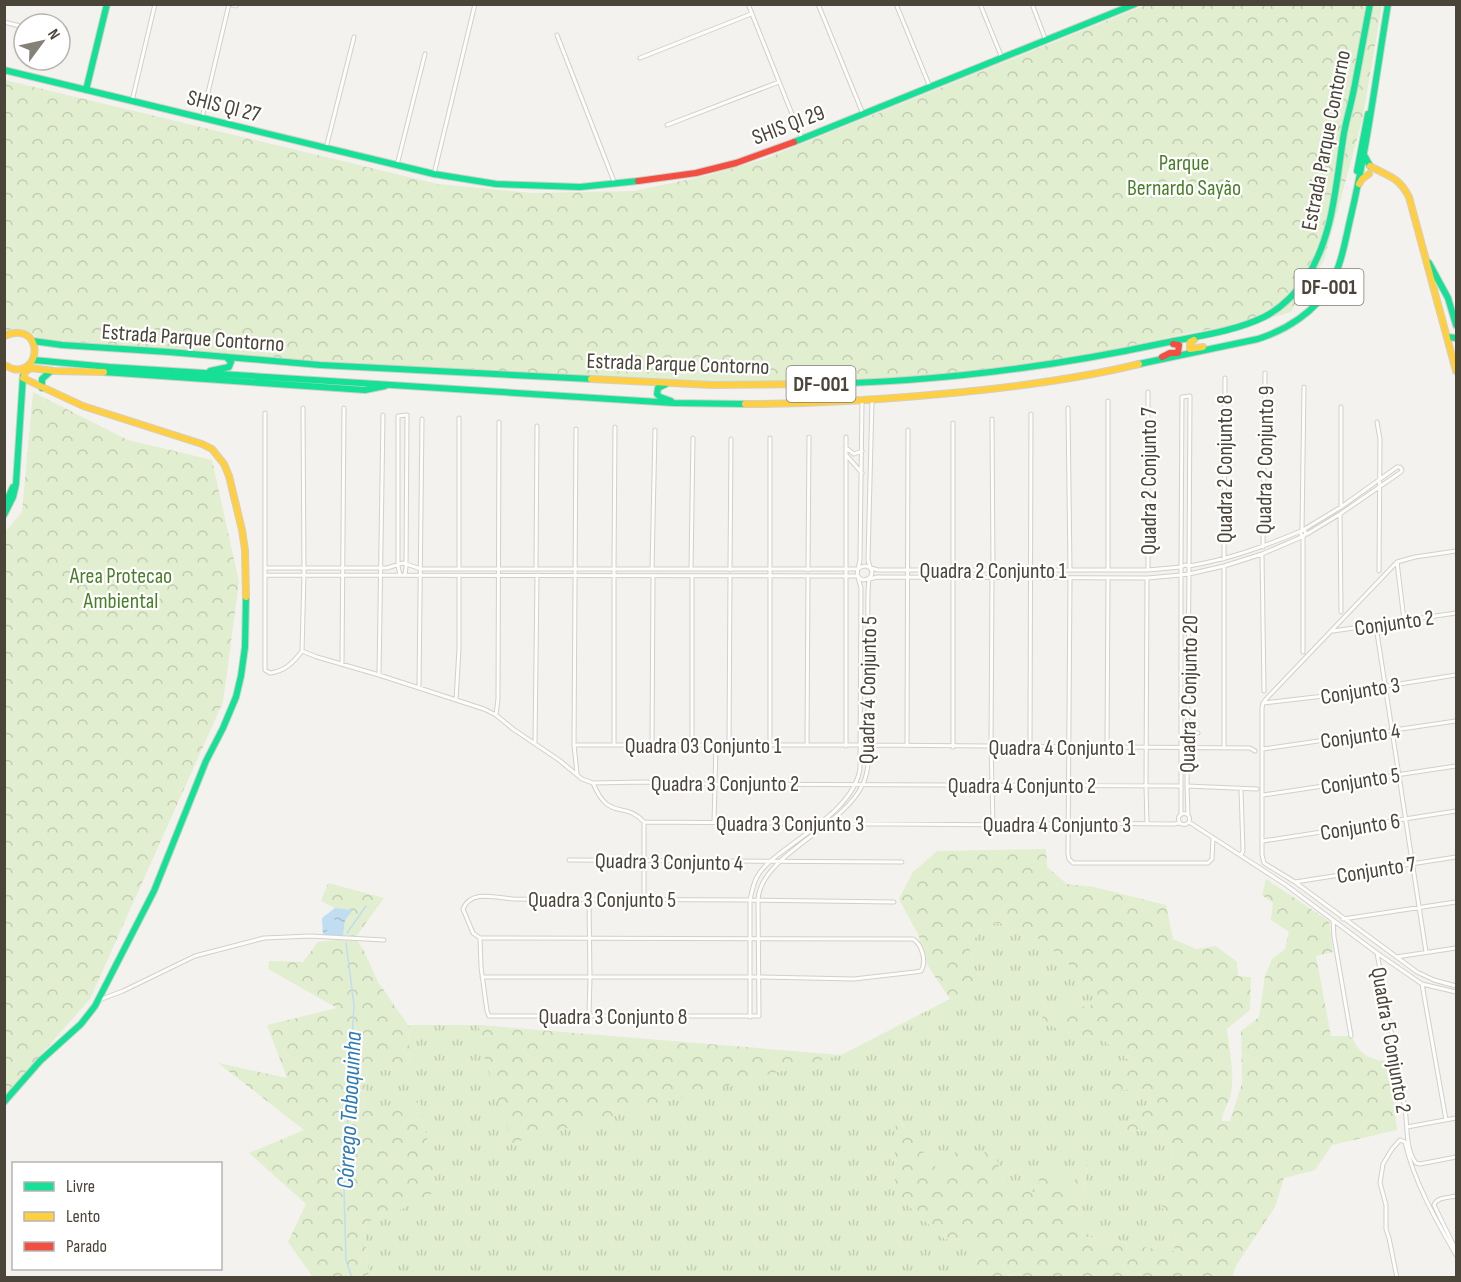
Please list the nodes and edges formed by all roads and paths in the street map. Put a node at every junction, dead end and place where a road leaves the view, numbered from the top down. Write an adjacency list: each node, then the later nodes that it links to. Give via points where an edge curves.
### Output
1 (107, 4): 24 (main road)
2 (155, 4): 26 (street)
3 (230, 4): 13 (street); 28 (street)
4 (475, 4): 35 (street)
5 (748, 4): 14 (street)
6 (818, 4): 27 (street)
7 (896, 4): 23 (street)
8 (980, 4): 20 (street)
9 (1032, 4): 17 (street)
10 (1135, 4): 17 (main road, SHIS QI 29)
11 (1370, 4): 45 (main road, Estrada Parque Contorno / DF-001, via 1328,226 1314,265 1302,285 1280,307 1251,323)
12 (1388, 4): 25 (main road, Estrada Parque Contorno / DF-001)
13 (236, 6)
14 (752, 14): 19 (street); 22 (street)
15 (557, 35): 36 (street)
16 (354, 37): 31 (street)
17 (1046, 40): 20 (main road, SHIS QI 29)
18 (425, 54): 33 (street)
19 (640, 58)
20 (1002, 58): 23 (main road, SHIS QI 29)
21 (4, 70): 24 (main road, SHIS QI 27)
22 (779, 82): 29 (street); 30 (street)
23 (930, 87): 27 (main road, SHIS QI 29)
24 (86, 90): 26 (main road, SHIS QI 27)
25 (1373, 94): 32 (main road, Estrada Parque Contorno / DF-001); 38 (main road, Estrada Parque Contorno / DF-001)
26 (132, 101): 28 (main road, SHIS QI 27)
27 (863, 114): 30 (main road, SHIS QI 29)
28 (202, 118): 31 (main road, SHIS QI 27)
29 (667, 125)
30 (802, 139): 36 (main road, SHIS QI 29, via 696,173)
31 (326, 148): 33 (main road, SHIS QI 27)
32 (1363, 153): 34 (main road, via 1370,166); 37 (main road, Estrada Parque Contorno / DF-001)
33 (397, 165): 35 (main road, SHIS QI 27)
34 (1383, 172): 37 (main road, via 1369,174); 39 (main road, via 1404,186)
35 (434, 174): 36 (main road, SHIS QI 29, via 496,184)
36 (615, 184)
37 (1358, 186): 38 (main road, Estrada Parque Contorno / DF-001)
38 (1351, 216): 50 (main road, Estrada Parque Contorno / DF-001, via 1336,274 1314,308 1273,334)
39 (1424, 253): 40 (main road); 41 (main road)
40 (1450, 303): 41 (main road); 42 (main road)
41 (1439, 306): 46 (main road)
42 (1455, 318): 43 (main road)
43 (1456, 326)
44 (4, 336): 48 (main road, DF-001, via 20,332)
45 (1199, 337): 49 (main road, Estrada Parque Contorno / DF-001); 50 (main road, via 1190,342 1190,349)
46 (1448, 337): 47 (main road); 56 (main road)
47 (1456, 338)
48 (33, 341): 51 (main road, Estrada Parque Contorno / DF-001); 52 (main road)
49 (1165, 344): 53 (main road, via 1179,345 1178,352); 64 (main road, Estrada Parque Contorno / DF-001, via 936,378 821,384)
50 (1227, 345): 53 (main road, Estrada Parque Contorno / DF-001)
51 (226, 357): 59 (main road, via 231,362 229,367); 64 (main road, Estrada Parque Contorno / DF-001)
52 (33, 360): 55 (main road, Estrada Parque Contorno / DF-001); 62 (main road)
53 (1158, 360): 69 (main road, Estrada Parque Contorno / DF-001, via 1014,387)
54 (7, 366): 61 (main road); 62 (main road)
55 (136, 368): 58 (main road); 59 (main road, Estrada Parque Contorno / DF-001)
56 (1456, 370)
57 (54, 371): 58 (main road); 62 (main road, via 31,368); 67 (main road, via 44,376)
58 (103, 372): 65 (main road, via 365,390)
59 (207, 372): 65 (main road, Estrada Parque Contorno / DF-001)
60 (1265, 373): 112 (street, Quadra 2 Conjunto 9)
61 (4, 374)
62 (23, 374): 67 (main road); 102 (main road)
63 (1224, 378): 115 (street, Quadra 2 Conjunto 8)
64 (672, 383): 72 (main road, via 660,387 657,394)
65 (391, 385): 72 (main road, Estrada Parque Contorno / DF-001)
66 (1304, 387): 110 (street)
67 (42, 388): 287 (main road, via 104,414 213,449 229,476 245,550 245,647 236,697 154,891)
68 (1148, 392): 145 (street, Quadra 2 Conjunto 7)
69 (872, 400): 70 (main road, Estrada Parque Contorno / DF-001); 92 (street)
70 (862, 401): 72 (main road, Estrada Parque Contorno / DF-001); 91 (street)
71 (1108, 401): 144 (street)
72 (674, 403)
73 (1341, 407): 107 (street)
74 (303, 408): 124 (street)
75 (344, 408): 122 (street)
76 (1068, 408): 143 (street)
77 (266, 412): 121 (street)
78 (1031, 414): 146 (street)
79 (383, 416): 125 (street)
80 (459, 418): 126 (street)
81 (422, 419): 130 (street)
82 (992, 419): 142 (street)
83 (499, 422): 127 (street)
84 (1377, 422): 104 (street)
85 (953, 423): 141 (street)
86 (537, 426): 128 (street)
87 (615, 427): 132 (street)
88 (576, 429): 131 (street)
89 (655, 430): 133 (street)
90 (908, 430): 137 (street, Quadra 2 Conjunto 1)
91 (862, 433): 92 (street); 100 (street)
92 (871, 433): 98 (street)
93 (809, 437): 140 (street)
94 (693, 438): 134 (street)
95 (770, 438): 139 (street)
96 (846, 438): 99 (street)
97 (731, 439): 138 (street)
98 (871, 447): 100 (street); 129 (street)
99 (846, 448): 100 (street, via 854,454); 101 (street)
100 (862, 449): 103 (street)
101 (846, 454): 103 (street); 135 (street)
102 (17, 470): 106 (main road); 109 (main road, via 13,497)
103 (862, 473): 136 (street)
104 (1380, 480): 105 (street); 105 (street, via 1397,467 1402,470); 107 (street)
105 (1379, 488): 108 (street); 147 (street)
106 (4, 507)
107 (1341, 507): 110 (street)
108 (1340, 514): 111 (street); 176 (street)
109 (4, 515)
110 (1302, 530): 111 (street); 112 (street)
111 (1303, 536): 114 (street); 182 (street)
112 (1263, 547): 115 (street)
113 (1456, 551): 116 (street)
114 (1262, 554): 120 (street); 188 (street)
115 (1224, 560): 119 (street)
116 (1397, 562): 178 (street); 180 (street)
117 (398, 564): 118 (street); 118 (street, via 398,416 407,415); 125 (street); 153 (street)
118 (406, 564): 130 (street); 153 (street)
119 (1189, 566): 123 (street, Quadra 2 Conjunto 1); 123 (street, via 1190,396 1182,397); 149 (street, Quadra 2 Conjunto 20)
120 (1224, 566): 149 (street); 219 (street, Quadra 2 Conjunto 20)
121 (266, 567): 124 (street); 150 (street)
122 (342, 567): 124 (street); 125 (street); 151 (street)
123 (1181, 567): 145 (street, Quadra 2 Conjunto 1); 157 (street)
124 (304, 568): 148 (street)
125 (380, 568): 152 (street)
126 (459, 568): 127 (street); 130 (street); 154 (street)
127 (498, 568): 128 (street); 159 (street)
128 (536, 568): 131 (street); 155 (street)
129 (870, 568): 136 (street, via 866,565); 137 (street); 175 (street)
130 (421, 569): 158 (street)
131 (575, 569): 132 (street); 156 (street)
132 (614, 569): 133 (street); 160 (street)
133 (652, 569): 134 (street); 161 (street)
134 (692, 569): 138 (street); 162 (street)
135 (847, 569): 136 (street); 140 (street); 166 (street)
136 (858, 569): 167 (street)
137 (907, 569): 141 (street, Quadra 2 Conjunto 1); 171 (street)
138 (730, 570): 139 (street); 163 (street)
139 (769, 570): 140 (street); 164 (street)
140 (808, 570): 165 (street)
141 (954, 570): 142 (street, Quadra 2 Conjunto 1); 168 (street)
142 (993, 570): 146 (street, Quadra 2 Conjunto 1)
143 (1070, 570): 144 (street, Quadra 2 Conjunto 1); 146 (street, Quadra 2 Conjunto 1)
144 (1108, 570): 145 (street, Quadra 2 Conjunto 1)
145 (1148, 570)
146 (1032, 571): 170 (street)
147 (1379, 571)
148 (304, 574): 150 (street); 151 (street); 181 (street)
149 (1189, 574): 157 (street); 194 (street, Quadra 2 Conjunto 20)
150 (266, 575): 181 (street, via 266,672 282,670)
151 (342, 575): 152 (street); 183 (street)
152 (381, 575): 153 (street); 184 (street)
153 (402, 575): 158 (street)
154 (459, 575): 158 (street); 159 (street); 189 (street)
155 (537, 575): 156 (street); 159 (street); 198 (street)
156 (576, 575): 160 (street); 200 (street)
157 (1181, 575): 174 (street); 217 (street)
158 (421, 576): 187 (street)
159 (497, 576): 191 (street)
160 (614, 576): 161 (street); 201 (street)
161 (653, 576): 162 (street); 202 (street)
162 (692, 576): 163 (street); 203 (street)
163 (730, 576): 164 (street); 205 (street)
164 (769, 576): 165 (street); 199 (street)
165 (808, 576): 166 (street); 206 (street)
166 (847, 576): 167 (street); 207 (street)
167 (858, 577): 175 (street); 196 (street)
168 (954, 577): 169 (street); 171 (street); 210 (street)
169 (992, 577): 170 (street); 211 (street)
170 (1031, 577): 172 (street); 212 (street)
171 (908, 578): 175 (street); 208 (street)
172 (1070, 578): 173 (street); 213 (street)
173 (1108, 578): 174 (street); 215 (street)
174 (1147, 578): 216 (street)
175 (869, 579): 197 (street, Quadra 4 Conjunto 5)
176 (1341, 612)
177 (1456, 613): 178 (street, Conjunto 2)
178 (1404, 620): 179 (street, Conjunto 2)
179 (1376, 626): 180 (street, Conjunto 2); 186 (street)
180 (1332, 631): 190 (street)
181 (302, 651): 183 (street)
182 (1303, 652)
183 (342, 664): 184 (street)
184 (379, 675): 187 (street)
185 (1456, 675): 186 (street, Conjunto 3)
186 (1385, 686): 190 (street, Conjunto 3); 193 (street)
187 (419, 688): 189 (street)
188 (1264, 691)
189 (456, 700): 191 (street)
190 (1263, 703): 220 (street)
191 (496, 715): 198 (street)
192 (1456, 721): 193 (street, Conjunto 4)
193 (1392, 731): 220 (street, Conjunto 4); 224 (street)
194 (1187, 733): 195 (street); 218 (street, Quadra 2 Conjunto 20)
195 (1198, 733)
196 (860, 740): 197 (street); 214 (street)
197 (868, 740): 209 (street, Quadra 4 Conjunto 5)
198 (535, 744): 223 (street)
199 (770, 744): 205 (street, Quadra 03 Conjunto 1); 206 (street, Quadra 03 Conjunto 1)
200 (574, 745): 201 (street, Quadra 03 Conjunto 1); 223 (street)
201 (614, 745): 202 (street, Quadra 03 Conjunto 1)
202 (652, 745): 203 (street, Quadra 03 Conjunto 1)
203 (692, 745): 204 (street, Quadra 03 Conjunto 1)
204 (716, 745): 205 (street, Quadra 03 Conjunto 1); 226 (street)
205 (729, 746)
206 (807, 746): 207 (street, Quadra 03 Conjunto 1)
207 (846, 746): 214 (street, Quadra 03 Conjunto 1)
208 (907, 746): 209 (street, Quadra 4 Conjunto 1); 210 (street, Quadra 4 Conjunto 1)
209 (868, 747): 214 (street, Quadra 03 Conjunto 1); 228 (street, Quadra 4 Conjunto 5)
210 (953, 747): 211 (street, Quadra 4 Conjunto 1)
211 (991, 747): 212 (street, Quadra 4 Conjunto 1); 229 (street)
212 (1030, 747): 213 (street, Quadra 4 Conjunto 1)
213 (1069, 747): 215 (street, Quadra 4 Conjunto 1); 230 (street)
214 (860, 748): 227 (street)
215 (1107, 748): 216 (street, Quadra 4 Conjunto 1)
216 (1146, 748): 217 (street, Quadra 4 Conjunto 1); 231 (street)
217 (1181, 748): 218 (street, Quadra 4 Conjunto 1); 232 (street)
218 (1187, 748): 219 (street, Quadra 4 Conjunto 1); 233 (street, Quadra 2 Conjunto 20)
219 (1224, 748): 221 (street, Quadra 4 Conjunto 1)
220 (1263, 749): 236 (street)
221 (1255, 751)
222 (1456, 766): 224 (street, Conjunto 5)
223 (577, 773): 225 (street)
224 (1399, 774): 236 (street, Conjunto 5); 240 (street)
225 (593, 783): 226 (street, Quadra 3 Conjunto 2); 241 (street, via 606,805 635,814)
226 (715, 783): 227 (street, Quadra 3 Conjunto 2); 243 (street)
227 (856, 783): 228 (street, Quadra 3 Conjunto 2); 244 (street, via 842,804)
228 (863, 783): 229 (street, Quadra 4 Conjunto 2); 245 (street, Quadra 4 Conjunto 5, via 850,804)
229 (992, 785): 230 (street, Quadra 4 Conjunto 2); 249 (street)
230 (1069, 785): 231 (street, Quadra 4 Conjunto 2); 246 (street)
231 (1146, 786): 232 (street, Quadra 4 Conjunto 2); 250 (street)
232 (1180, 786): 238 (street)
233 (1187, 786): 234 (street); 239 (street, Quadra 2 Conjunto 20)
234 (1241, 789): 235 (street); 253 (street)
235 (1257, 789)
236 (1263, 795): 252 (street)
237 (1456, 811): 240 (street, Conjunto 6)
238 (1181, 814): 239 (street); 247 (street)
239 (1188, 814): 242 (street)
240 (1405, 819): 252 (street, Conjunto 6); 260 (street)
241 (644, 822): 243 (street, Quadra 3 Conjunto 3); 256 (street)
242 (1189, 822): 247 (street); 251 (street)
243 (714, 823): 244 (street, Quadra 3 Conjunto 3)
244 (819, 823): 245 (street, Quadra 3 Conjunto 3); 257 (street)
245 (828, 823): 248 (street, Quadra 3 Conjunto 3); 258 (street, Quadra 4 Conjunto 5)
246 (1069, 823): 249 (street, Quadra 4 Conjunto 3); 250 (street, Quadra 4 Conjunto 3); 251 (street, via 1068,854 1073,863 1210,862)
247 (1180, 823): 250 (street, Quadra 4 Conjunto 3)
248 (935, 824): 249 (street, Quadra 4 Conjunto 3)
249 (993, 824)
250 (1147, 824)
251 (1213, 838): 253 (street)
252 (1263, 841): 261 (street, via 1264,863)
253 (1241, 856): 270 (street)
254 (1456, 857): 260 (street, Conjunto 7)
255 (569, 860): 256 (street, Quadra 3 Conjunto 4)
256 (644, 861): 257 (street, Quadra 3 Conjunto 4); 263 (street)
257 (769, 862): 258 (street, Quadra 3 Conjunto 4); 264 (street, via 757,877)
258 (780, 862): 259 (street, Quadra 3 Conjunto 4); 265 (street, Quadra 4 Conjunto 5, via 762,884)
259 (902, 862)
260 (1412, 863): 261 (street, Conjunto 7); 268 (street)
261 (1295, 882): 269 (street)
262 (589, 899): 263 (street, Quadra 3 Conjunto 5); 271 (street, Quadra 3 Conjunto 5, via 471,898 464,913 475,936); 272 (street)
263 (644, 900): 264 (street, Quadra 3 Conjunto 5)
264 (750, 900): 265 (street, Quadra 3 Conjunto 5); 273 (street)
265 (758, 900): 266 (street); 274 (street, Quadra 4 Conjunto 5)
266 (894, 902)
267 (1456, 902): 268 (street)
268 (1419, 908): 269 (street); 277 (street)
269 (1343, 919): 279 (street)
270 (1333, 920): 278 (street); 291 (street)
271 (480, 938): 272 (street); 280 (street)
272 (590, 938): 273 (street); 283 (street)
273 (750, 938): 274 (street); 281 (street)
274 (758, 938): 282 (street, Quadra 4 Conjunto 5); 282 (street, via 913,939 924,960 923,969 915,972 854,979)
275 (384, 940): 287 (street, via 264,938 195,956)
276 (1456, 948): 277 (street)
277 (1426, 952): 279 (street)
278 (1377, 953): 284 (street); 295 (street, Quadra 5 Conjunto 2)
279 (1395, 957): 285 (street, via 1417,972)
280 (482, 977): 283 (street); 288 (street, Quadra 3 Conjunto 8, via 489,1016)
281 (749, 977): 282 (street); 283 (street); 290 (street)
282 (759, 977): 289 (street, Quadra 4 Conjunto 5)
283 (590, 978): 288 (street)
284 (1422, 984): 286 (street); 294 (street)
285 (1456, 986)
286 (1456, 992)
287 (99, 1000): 292 (main road, via 87,1018 40,1061)
288 (589, 1015): 290 (street, Quadra 3 Conjunto 8)
289 (759, 1016): 290 (street, Quadra 3 Conjunto 8)
290 (750, 1017)
291 (1351, 1036)
292 (4, 1102)
293 (1456, 1118): 294 (street)
294 (1446, 1120): 295 (street)
295 (1407, 1127): 296 (street, Quadra 5 Conjunto 2, via 1416,1163)
296 (1456, 1157)
297 (1456, 1196): 299 (street, via 1438,1199 1434,1204)
298 (1456, 1236): 299 (street)
299 (1450, 1238): 300 (street)
300 (1456, 1253): 301 (street, via 1423,1192 1406,1142 1400,1140 1383,1164 1380,1183)
301 (1397, 1278)

